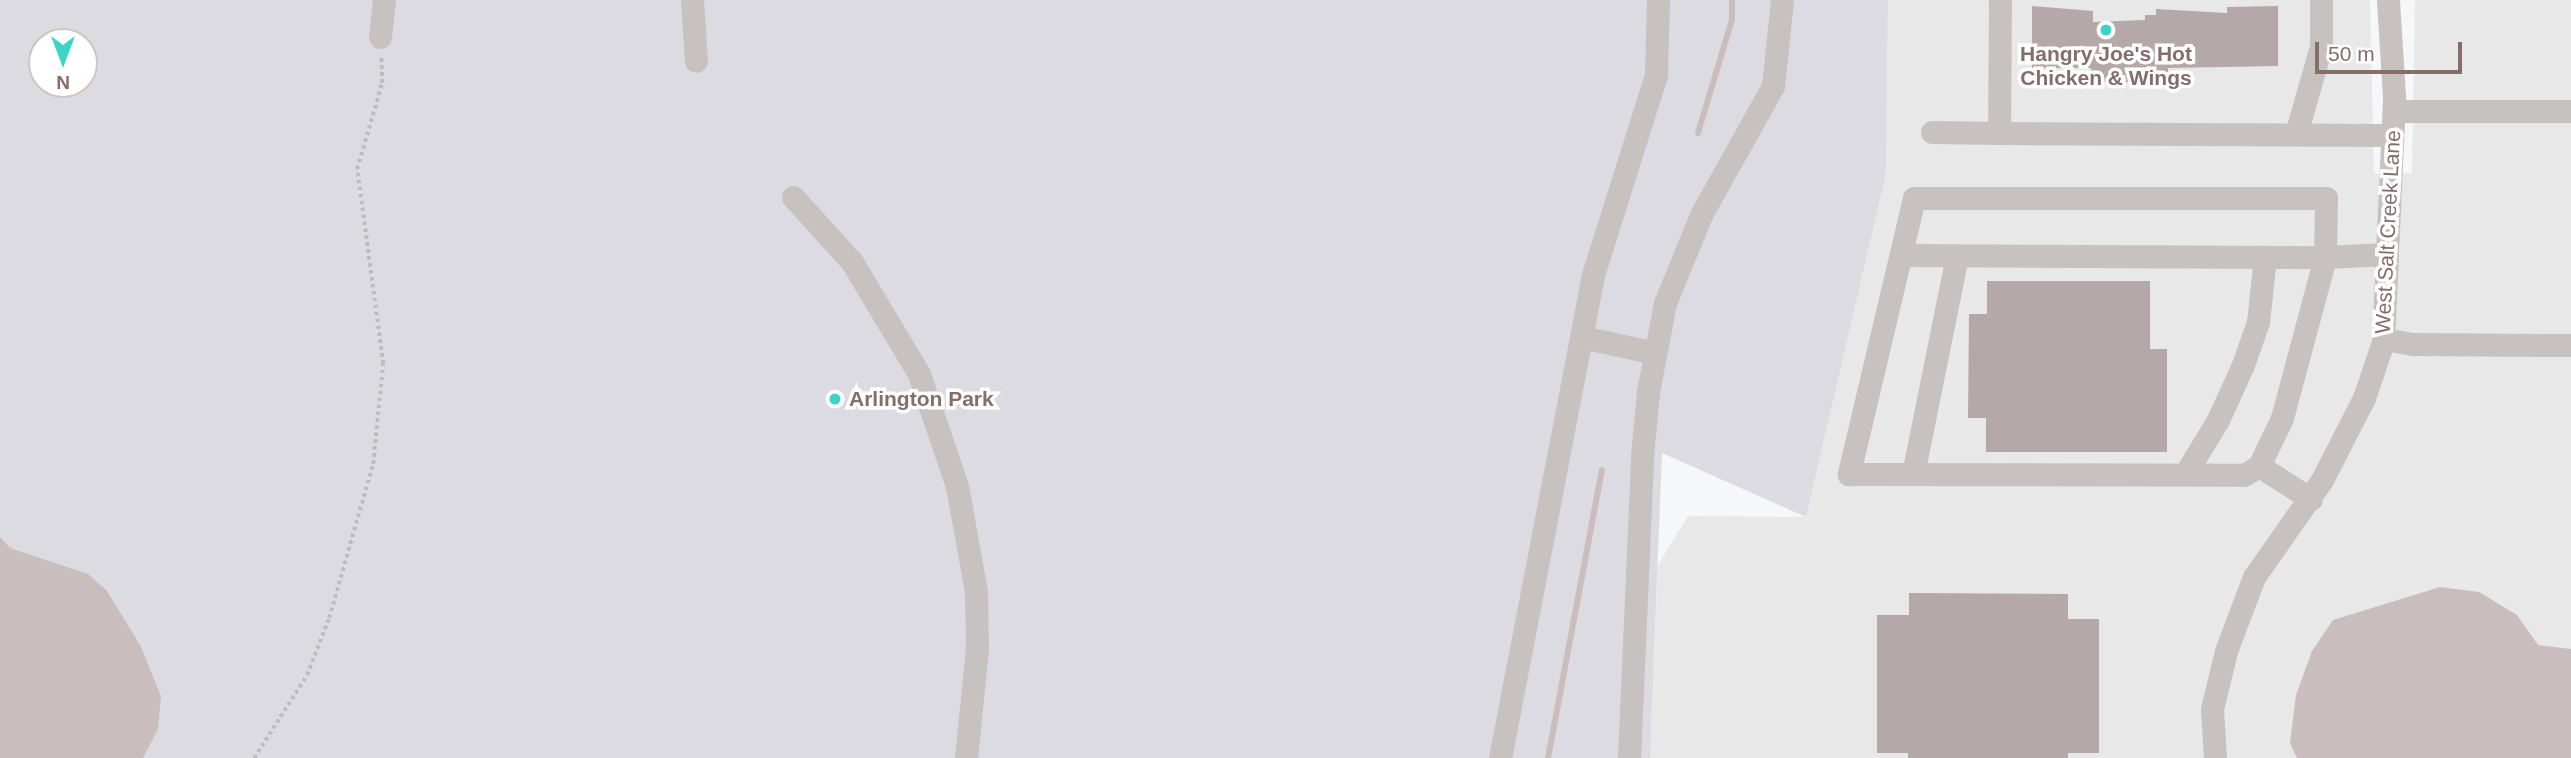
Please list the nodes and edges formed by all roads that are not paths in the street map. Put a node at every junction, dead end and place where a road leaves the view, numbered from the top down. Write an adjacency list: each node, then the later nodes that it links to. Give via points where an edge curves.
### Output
1 (384, 0): 8 (street)
2 (692, 0): 9 (street)
3 (1658, 0): 22 (street, via 1656,75 1592,278)
4 (1782, 0): 25 (street, via 1773,86 1702,214 1665,303)
5 (2000, 0): 13 (street)
6 (2321, 0): 14 (street, via 2321,46)
7 (2388, 0): 10 (street, West Salt Creek Lane)
8 (380, 37)
9 (696, 61)
10 (2393, 111): 11 (street); 15 (street, West Salt Creek Lane)
11 (2571, 111)
12 (1932, 132): 13 (street)
13 (1999, 132): 14 (street)
14 (2296, 134): 15 (street)
15 (2392, 135): 17 (street, West Salt Creek Lane)
16 (793, 197): 30 (street, via 852,262 919,374 957,486 976,592 977,648)
17 (2387, 254): 21 (street); 23 (street, West Salt Creek Lane)
18 (1900, 255): 19 (street); 21 (street, via 1914,198 2326,198); 27 (street, via 1849,474)
19 (1957, 256): 20 (street); 27 (street)
20 (2265, 257): 21 (street); 28 (street, via 2258,321 2243,365 2218,420)
21 (2325, 257): 26 (street, via 2282,418)
22 (1582, 337): 25 (street); 31 (street)
23 (2384, 339): 24 (street, via 2413,344); 29 (street, West Salt Creek Lane, via 2364,398)
24 (2571, 345)
25 (1655, 353): 32 (street, via 1642,456)
26 (2259, 466): 28 (street, via 2244,475); 29 (street)
27 (1913, 474): 28 (street)
28 (2185, 474)
29 (2311, 499): 33 (street, West Salt Creek Lane, via 2254,577 2235,626 2212,709)
30 (966, 758)
31 (1500, 758)
32 (1629, 758)
33 (2215, 758)

